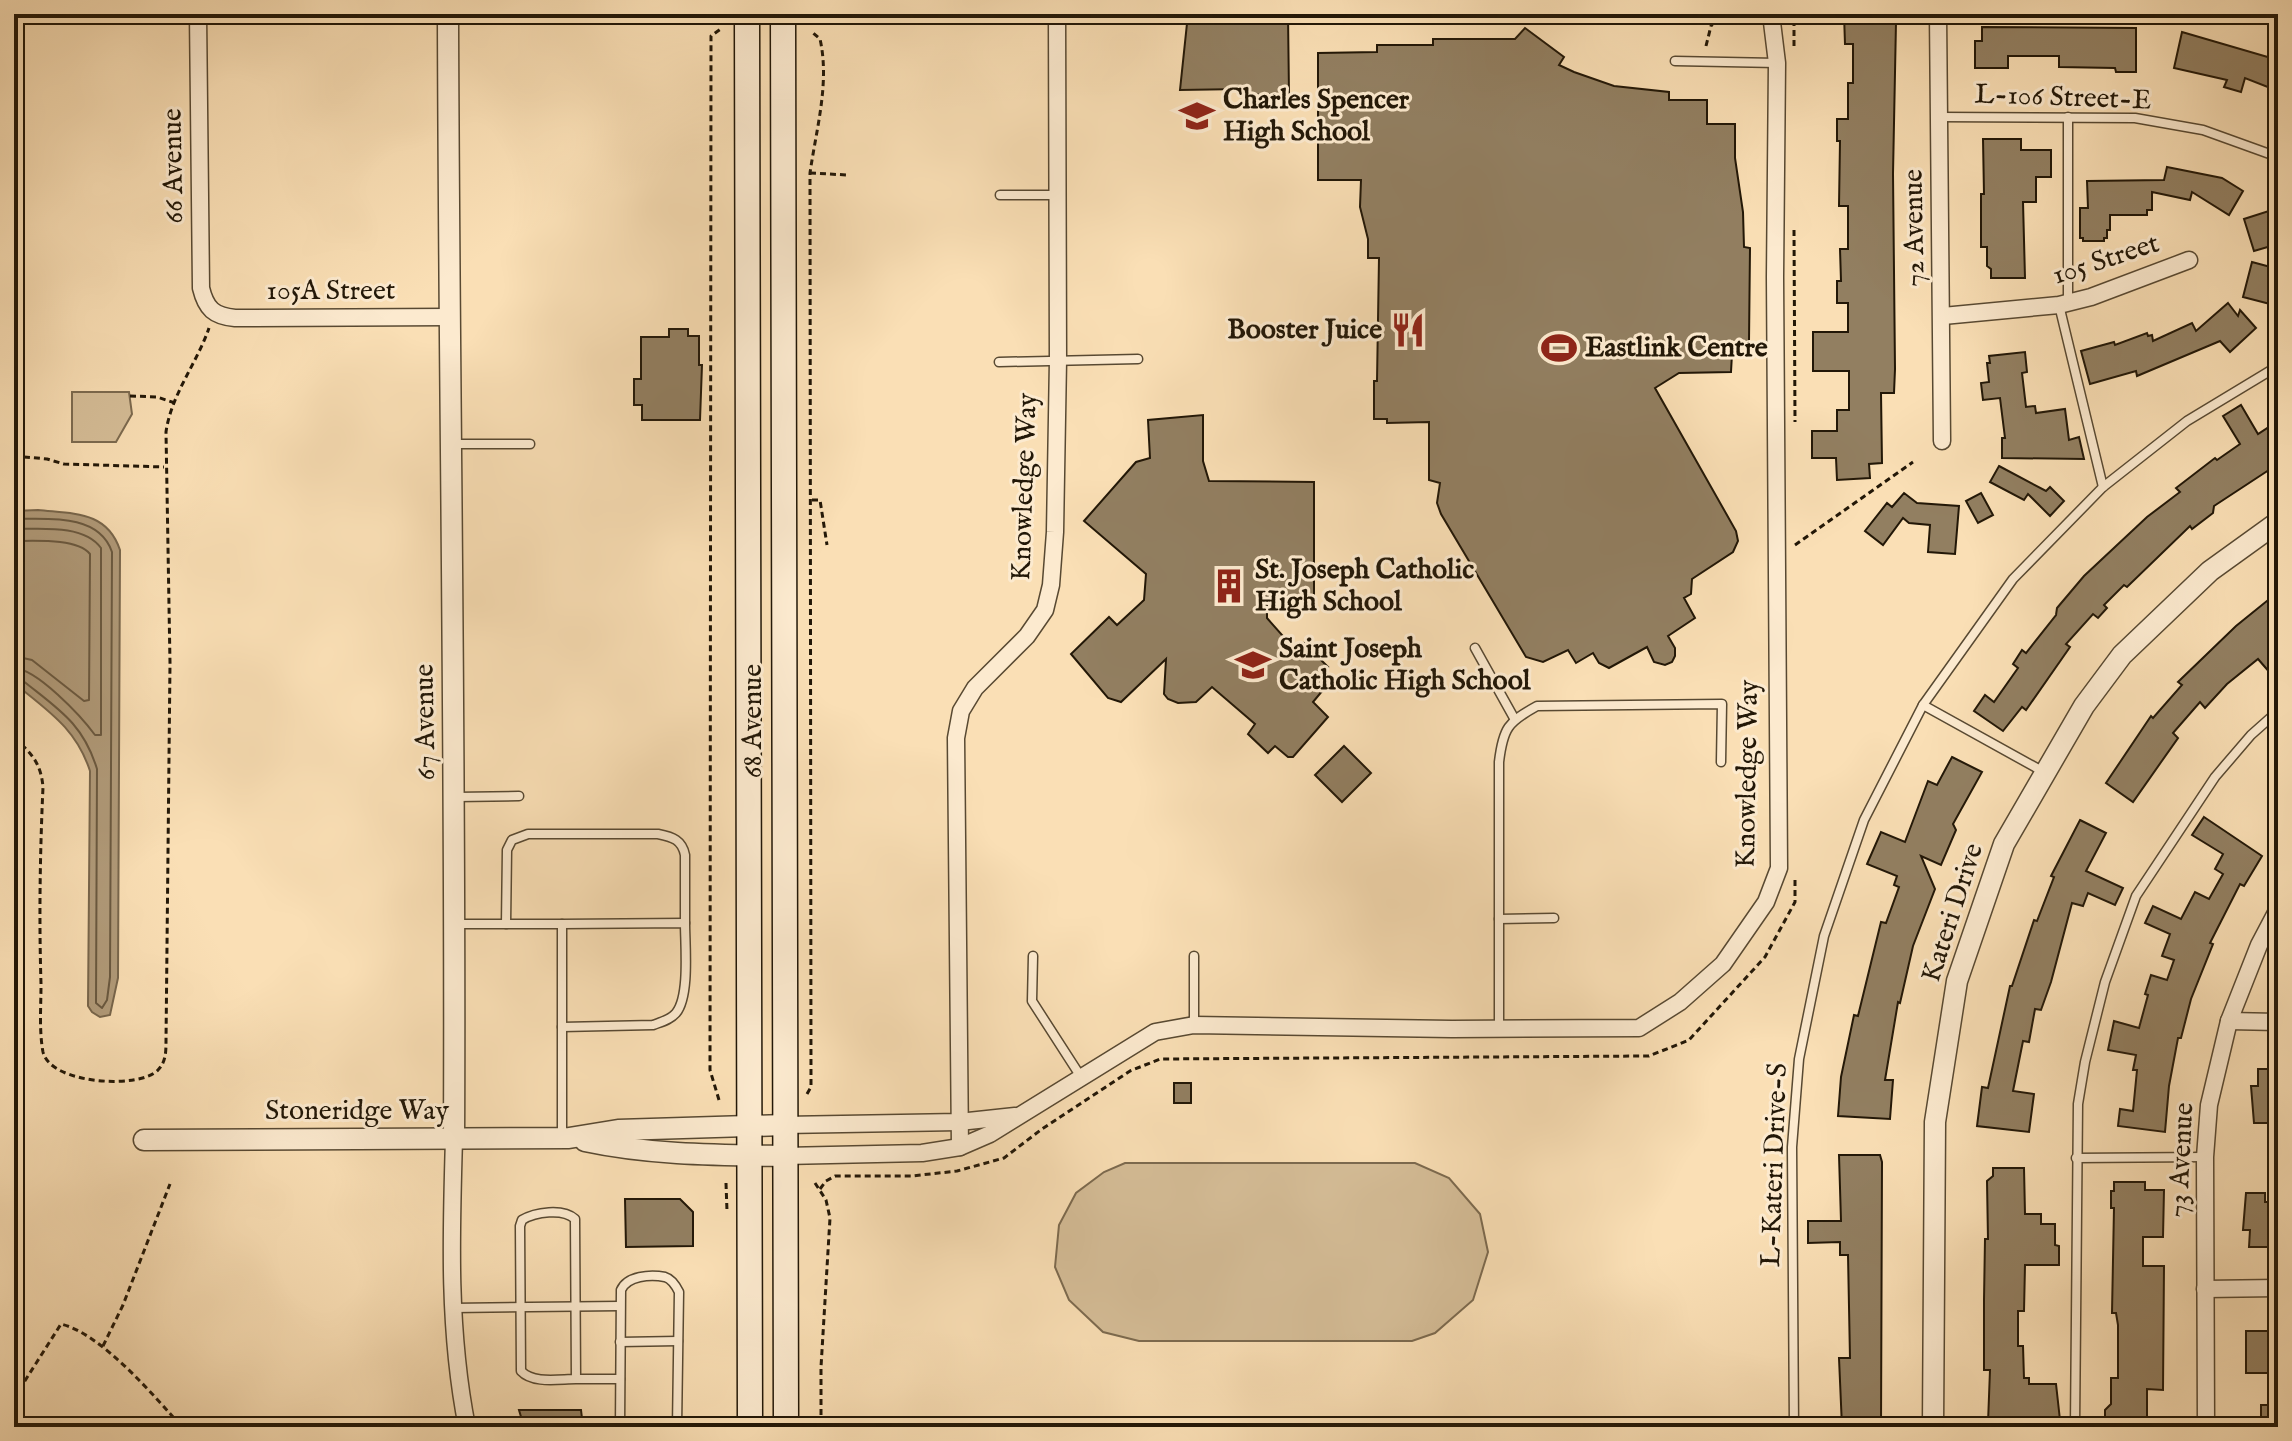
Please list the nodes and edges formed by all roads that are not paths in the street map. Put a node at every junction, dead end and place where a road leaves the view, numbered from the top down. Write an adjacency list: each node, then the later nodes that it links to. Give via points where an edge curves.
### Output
1 (198, 14): 17 (street, 66 Avenue, via 201,288)
2 (448, 14): 19 (street, 67 Avenue)
3 (747, 14): 55 (main road, 68 Avenue)
4 (783, 14): 54 (main road, 68 Avenue)
5 (1057, 14): 14 (street, Knowledge Way)
6 (1771, 14): 9 (street, Knowledge Way)
7 (1938, 14): 10 (street, 72 Avenue)
8 (1675, 61): 9 (lane)
9 (1777, 63): 50 (street, Knowledge Way, via 1779,868 1766,902 1723,964 1680,1002 1639,1028)
10 (1938, 117): 11 (lane, L-106 Street-E); 18 (street, 72 Avenue)
11 (2068, 117): 12 (lane, L-106 Street-E, via 2135,118 2203,130); 16 (lane)
12 (2278, 157)
13 (1000, 195): 14 (lane)
14 (1058, 195): 21 (street, Knowledge Way)
15 (2189, 260): 16 (street, 105 Street)
16 (2063, 303): 18 (street, 105 Street); 27 (lane)
17 (214, 313): 19 (street, 105A Street, via 235,318)
18 (1943, 316): 24 (street, 72 Avenue)
19 (449, 317): 25 (street, 67 Avenue)
20 (1138, 359): 21 (lane)
21 (1058, 360): 22 (lane); 53 (street, Knowledge Way, via 1055,532 1045,610 975,688 961,711 956,738)
22 (999, 362)
23 (2278, 366): 27 (lane, L-Kateri Drive-S, via 2187,421)
24 (1942, 441)
25 (449, 444): 26 (lane); 36 (street, 67 Avenue)
26 (530, 444)
27 (2103, 487): 30 (lane, L-Kateri Drive-S, via 2013,579)
28 (2278, 522): 34 (street, Kateri Drive, via 2210,571 2122,655)
29 (1475, 648): 32 (lane)
30 (1923, 705): 34 (lane); 79 (lane, L-Kateri Drive-S, via 1864,820 1824,936 1799,1059 1792,1147)
31 (2278, 711): 63 (lane, via 2215,777 2136,896 2105,982 2085,1062)
32 (1514, 718): 33 (lane, via 1537,706 1722,704); 39 (lane, via 1502,739 1499,762)
33 (1721, 762)
34 (2045, 772): 80 (street, Kateri Drive, via 2004,844 1957,981 1935,1122)
35 (519, 796): 36 (lane)
36 (455, 797): 41 (street, 67 Avenue)
37 (2278, 909): 46 (street, 73 Avenue)
38 (1554, 918): 39 (lane)
39 (1499, 919): 50 (lane)
40 (685, 923): 42 (lane, via 685,855 678,840 658,834 542,834 519,836 507,850); 43 (lane); 49 (lane, via 684,991 668,1020 653,1025)
41 (455, 924): 42 (lane); 57 (street, 67 Avenue)
42 (506, 924): 43 (lane)
43 (562, 924): 49 (lane)
44 (1033, 956): 51 (lane, via 1032,1001)
45 (1194, 956): 48 (lane)
46 (2229, 1021): 47 (street); 62 (street, 73 Avenue, via 2213,1077)
47 (2278, 1022)
48 (1194, 1025): 50 (street, Knowledge Way); 51 (street, Knowledge Way, via 1155,1032)
49 (562, 1027): 56 (lane)
50 (1499, 1029)
51 (1081, 1077): 52 (street, Knowledge Way)
52 (1020, 1115): 53 (street, Knowledge Way); 59 (street, Knowledge Way)
53 (959, 1122): 54 (street, Knowledge Way); 59 (street, Knowledge Way)
54 (784, 1125): 55 (street, Knowledge Way); 61 (main road, 68 Avenue)
55 (748, 1126): 56 (street, Stoneridge Way, via 618,1130); 60 (main road, 68 Avenue)
56 (565, 1138): 57 (street, Stoneridge Way); 60 (street, Stoneridge Way, via 621,1149)
57 (454, 1139): 58 (street, Stoneridge Way); 68 (street, 67 Avenue)
58 (144, 1140)
59 (960, 1147): 61 (street, Knowledge Way, via 922,1153)
60 (748, 1156): 61 (street, Knowledge Way); 77 (main road, 68 Avenue)
61 (784, 1156): 78 (main road, 68 Avenue)
62 (2205, 1157): 63 (lane); 65 (street, 73 Avenue)
63 (2076, 1158): 81 (lane)
64 (2278, 1288): 65 (street)
65 (2205, 1289): 82 (street, 73 Avenue)
66 (620, 1306): 67 (lane); 70 (lane, via 624,1283 631,1278 666,1277 679,1292); 71 (lane)
67 (575, 1307): 69 (lane); 69 (lane, via 576,1224 564,1213 533,1214 522,1220); 72 (lane)
68 (452, 1308): 69 (lane); 74 (street, 67 Avenue)
69 (521, 1308): 72 (lane, via 524,1376)
70 (678, 1341): 71 (lane); 76 (lane)
71 (620, 1342): 73 (lane)
72 (576, 1379): 73 (lane)
73 (620, 1379): 75 (lane)
74 (467, 1427)
75 (620, 1427)
76 (677, 1427)
77 (750, 1427)
78 (786, 1427)
79 (1794, 1427)
80 (1933, 1427)
81 (2075, 1427)
82 (2206, 1427)

